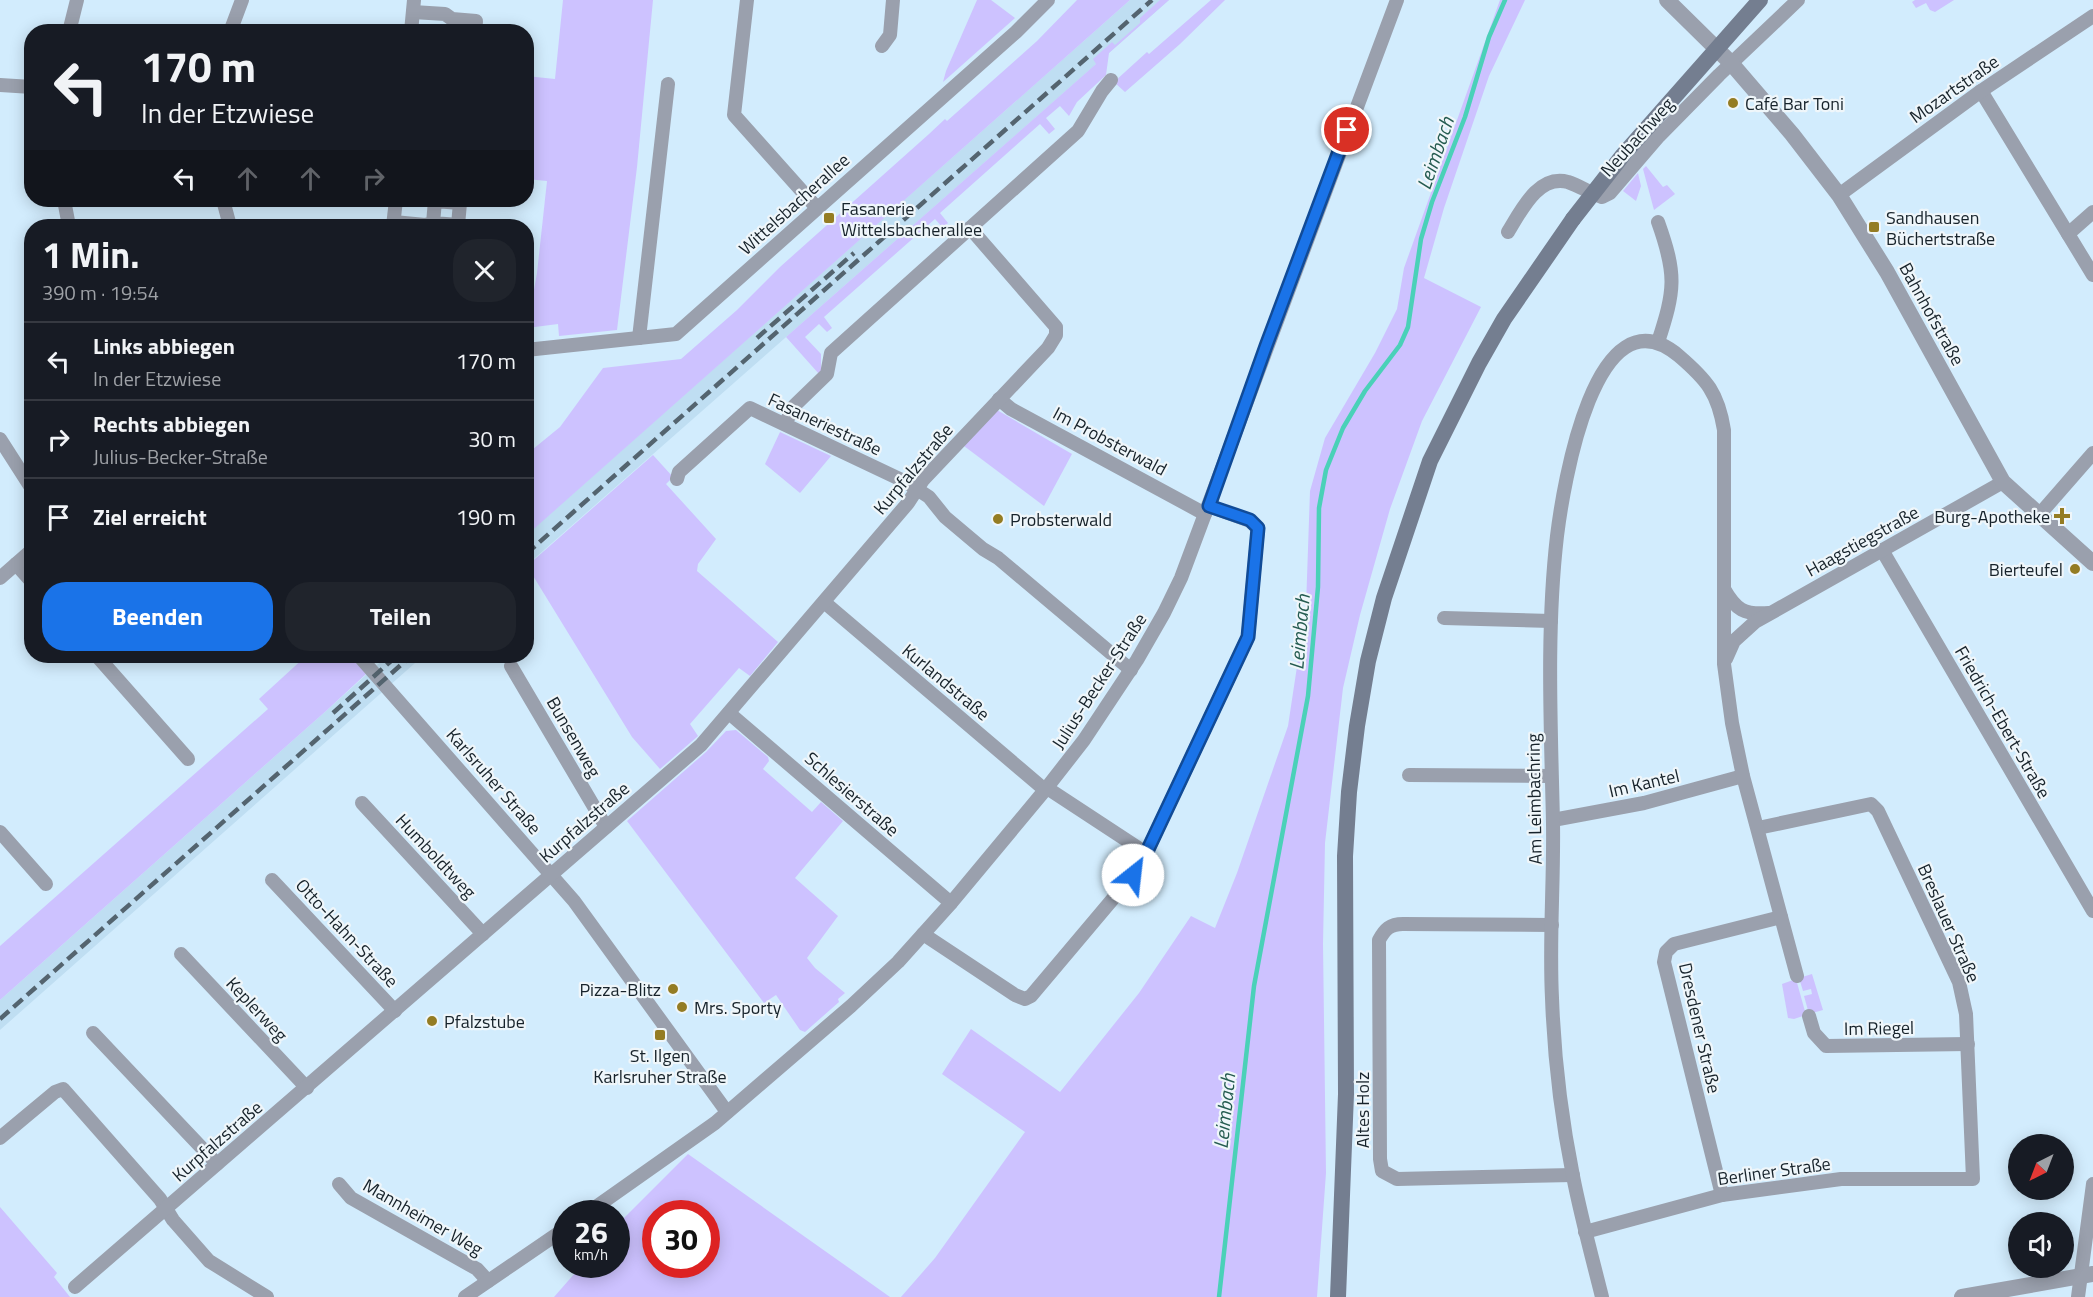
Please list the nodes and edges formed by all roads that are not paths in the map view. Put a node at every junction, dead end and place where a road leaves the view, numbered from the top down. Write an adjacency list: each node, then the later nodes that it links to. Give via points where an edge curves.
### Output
1 (77, 0): 12 (street)
2 (242, 0): 13 (street)
3 (747, 0): 26 (street, via 734,115)
4 (893, 0): 18 (street, via 890,35)
5 (1048, 0): 26 (street, Wittelsbacherallee)
6 (1397, 0): 44 (street, Julius-Becker-Straße)
7 (1667, 0): 19 (street, Bahnhofstraße)
8 (1760, 0): 107 (main road, bridge, via 1623,155 1504,319 1430,460 1384,598 1368,661 1349,792 1345,856 1346,1094)
9 (1798, 0): 19 (street)
10 (413, 6): 14 (street); 15 (street, via 446,14)
11 (2093, 16): 24 (street, Mozartstraße)
12 (71, 24)
13 (233, 24)
14 (412, 24)
15 (451, 24)
16 (457, 24): 17 (street, via 476,21)
17 (476, 24)
18 (882, 46)
19 (1731, 63): 25 (street, Bahnhofstraße); 30 (street, Neubachweg, via 1610,193 1602,197 1569,183 1550,182 1533,195)
20 (1110, 80): 29 (street, via 1078,131)
21 (668, 84): 33 (street)
22 (0, 85): 23 (street)
23 (24, 86)
24 (1981, 92): 25 (street, Mozartstraße); 31 (street)
25 (1839, 195): 42 (street, Bahnhofstraße, via 1887,272)
26 (817, 208): 33 (street, Wittelsbacherallee, via 676,334)
27 (2093, 212): 31 (street)
28 (1659, 222): 34 (street, via 1673,279 1669,309)
29 (970, 228): 36 (street, Kurpfalzstraße, via 1056,327 1048,348); 37 (street, via 831,353 827,374 794,405)
30 (1508, 232)
31 (2068, 234): 32 (street)
32 (2093, 275)
33 (639, 338): 35 (street, Wittelsbacherallee)
34 (1658, 342): 52 (street, via 1669,347 1705,380 1720,405 1724,430); 56 (street, Am Leimbachring, via 1626,346 1613,357 1582,419 1570,459 1557,536)
35 (534, 349)
36 (999, 399): 43 (street, Kurpfalzstraße); 44 (street, Im Probsterwald, via 1011,409)
37 (785, 424): 41 (street, Fasaneriestraße, via 750,408); 43 (street, Fasaneriestraße)
38 (0, 439): 40 (street)
39 (2093, 453): 45 (street)
40 (24, 476)
41 (677, 478)
42 (2003, 482): 45 (street, Bahnhofstraße); 46 (street, Haagstiegstraße)
43 (918, 489): 53 (street, Kurpfalzstraße); 61 (street, Fasaneriestraße, via 960,530)
44 (1207, 510): 61 (street, Julius-Becker-Straße, via 1168,606); 73 (street, Im Probsterwald, via 1250,520 1258,528 1249,633)
45 (2038, 515): 48 (street, Bahnhofstraße)
46 (1882, 550): 54 (street, Haagstiegstraße); 78 (street, Friedrich-Ebert-Straße)
47 (24, 557): 49 (street)
48 (2093, 562)
49 (16, 564): 50 (street); 51 (street)
50 (24, 573)
51 (0, 578)
52 (1723, 587): 54 (street, via 1743,611); 59 (street)
53 (824, 602): 62 (street, Kurpfalzstraße); 67 (street, Kurlandstraße)
54 (1771, 613): 59 (street, Haagstiegstraße, via 1734,641)
55 (1444, 618): 56 (street)
56 (1551, 621): 65 (street, Am Leimbachring)
57 (103, 663): 63 (street)
58 (365, 663): 74 (street, Karlsruher Straße)
59 (1724, 664): 66 (street)
60 (511, 666): 70 (street, Bunsenweg)
61 (1131, 670): 67 (street, Julius-Becker-Straße)
62 (729, 713): 70 (street, Kurpfalzstraße, via 701,745); 77 (street, Schlesierstraße)
63 (188, 759)
64 (1409, 775): 65 (street)
65 (1550, 776): 69 (street, Am Leimbachring)
66 (1743, 776): 69 (street, Im Kantel, via 1644,803); 71 (street)
67 (1046, 789): 73 (street, Kurlandstraße); 77 (street, Julius-Becker-Straße)
68 (362, 803): 81 (street, Humboldtweg)
69 (1552, 820): 80 (street, Am Leimbachring)
70 (606, 827): 74 (street, Kurpfalzstraße)
71 (1758, 828): 79 (street); 88 (street, Breslauer Straße, via 1871,804 1878,811 1959,982)
72 (0, 832): 76 (street)
73 (1146, 853): 82 (street, via 1133,875 1027,998 1021,999)
74 (552, 874): 81 (street, Kurpfalzstraße); 90 (street, Karlsruher Straße)
75 (272, 880): 85 (street, Otto-Hahn-Straße)
76 (46, 884)
77 (951, 903): 82 (street, Julius-Becker-Straße)
78 (2093, 911)
79 (1781, 917): 84 (street); 97 (street, Dresdener Straße, via 1674,944 1666,952 1664,962)
80 (1552, 925): 93 (street, Am Leimbachring, via 1552,997); 93 (street, Altes Holz, via 1394,924 1385,930 1379,940 1380,1159 1382,1171 1397,1179)
81 (483, 934): 85 (street, Kurpfalzstraße)
82 (923, 934): 90 (street, Julius-Becker-Straße, via 868,991)
83 (181, 954): 89 (street, Keplerweg)
84 (1797, 976)
85 (395, 1011): 89 (street, Kurpfalzstraße)
86 (1809, 1016): 88 (street, Im Riegel, via 1814,1033 1826,1046)
87 (93, 1033): 92 (street)
88 (1968, 1044): 94 (street, Breslauer Straße)
89 (306, 1088): 92 (street, Kurpfalzstraße)
90 (727, 1112): 98 (street, Julius-Becker-Straße)
91 (0, 1138): 99 (street, via 61,1088)
92 (217, 1164): 99 (street, Kurpfalzstraße)
93 (1573, 1175): 100 (street, Am Leimbachring)
94 (1973, 1179): 97 (street, Berliner Straße, via 1841,1179)
95 (339, 1184): 103 (street, Mannheimer Weg, via 351,1198 477,1269)
96 (2093, 1184): 102 (street)
97 (1722, 1195): 100 (street, Berliner Straße)
98 (606, 1200)
99 (166, 1209): 104 (street, Kurpfalzstraße); 105 (street, via 212,1264)
100 (1585, 1232): 108 (street, Am Leimbachring)
101 (552, 1238): 103 (street)
102 (2087, 1275): 109 (street); 110 (street)
103 (488, 1281): 106 (street)
104 (75, 1287)
105 (267, 1297)
106 (465, 1297)
107 (1338, 1297)
108 (1602, 1297)
109 (1962, 1297)
110 (2078, 1297)

